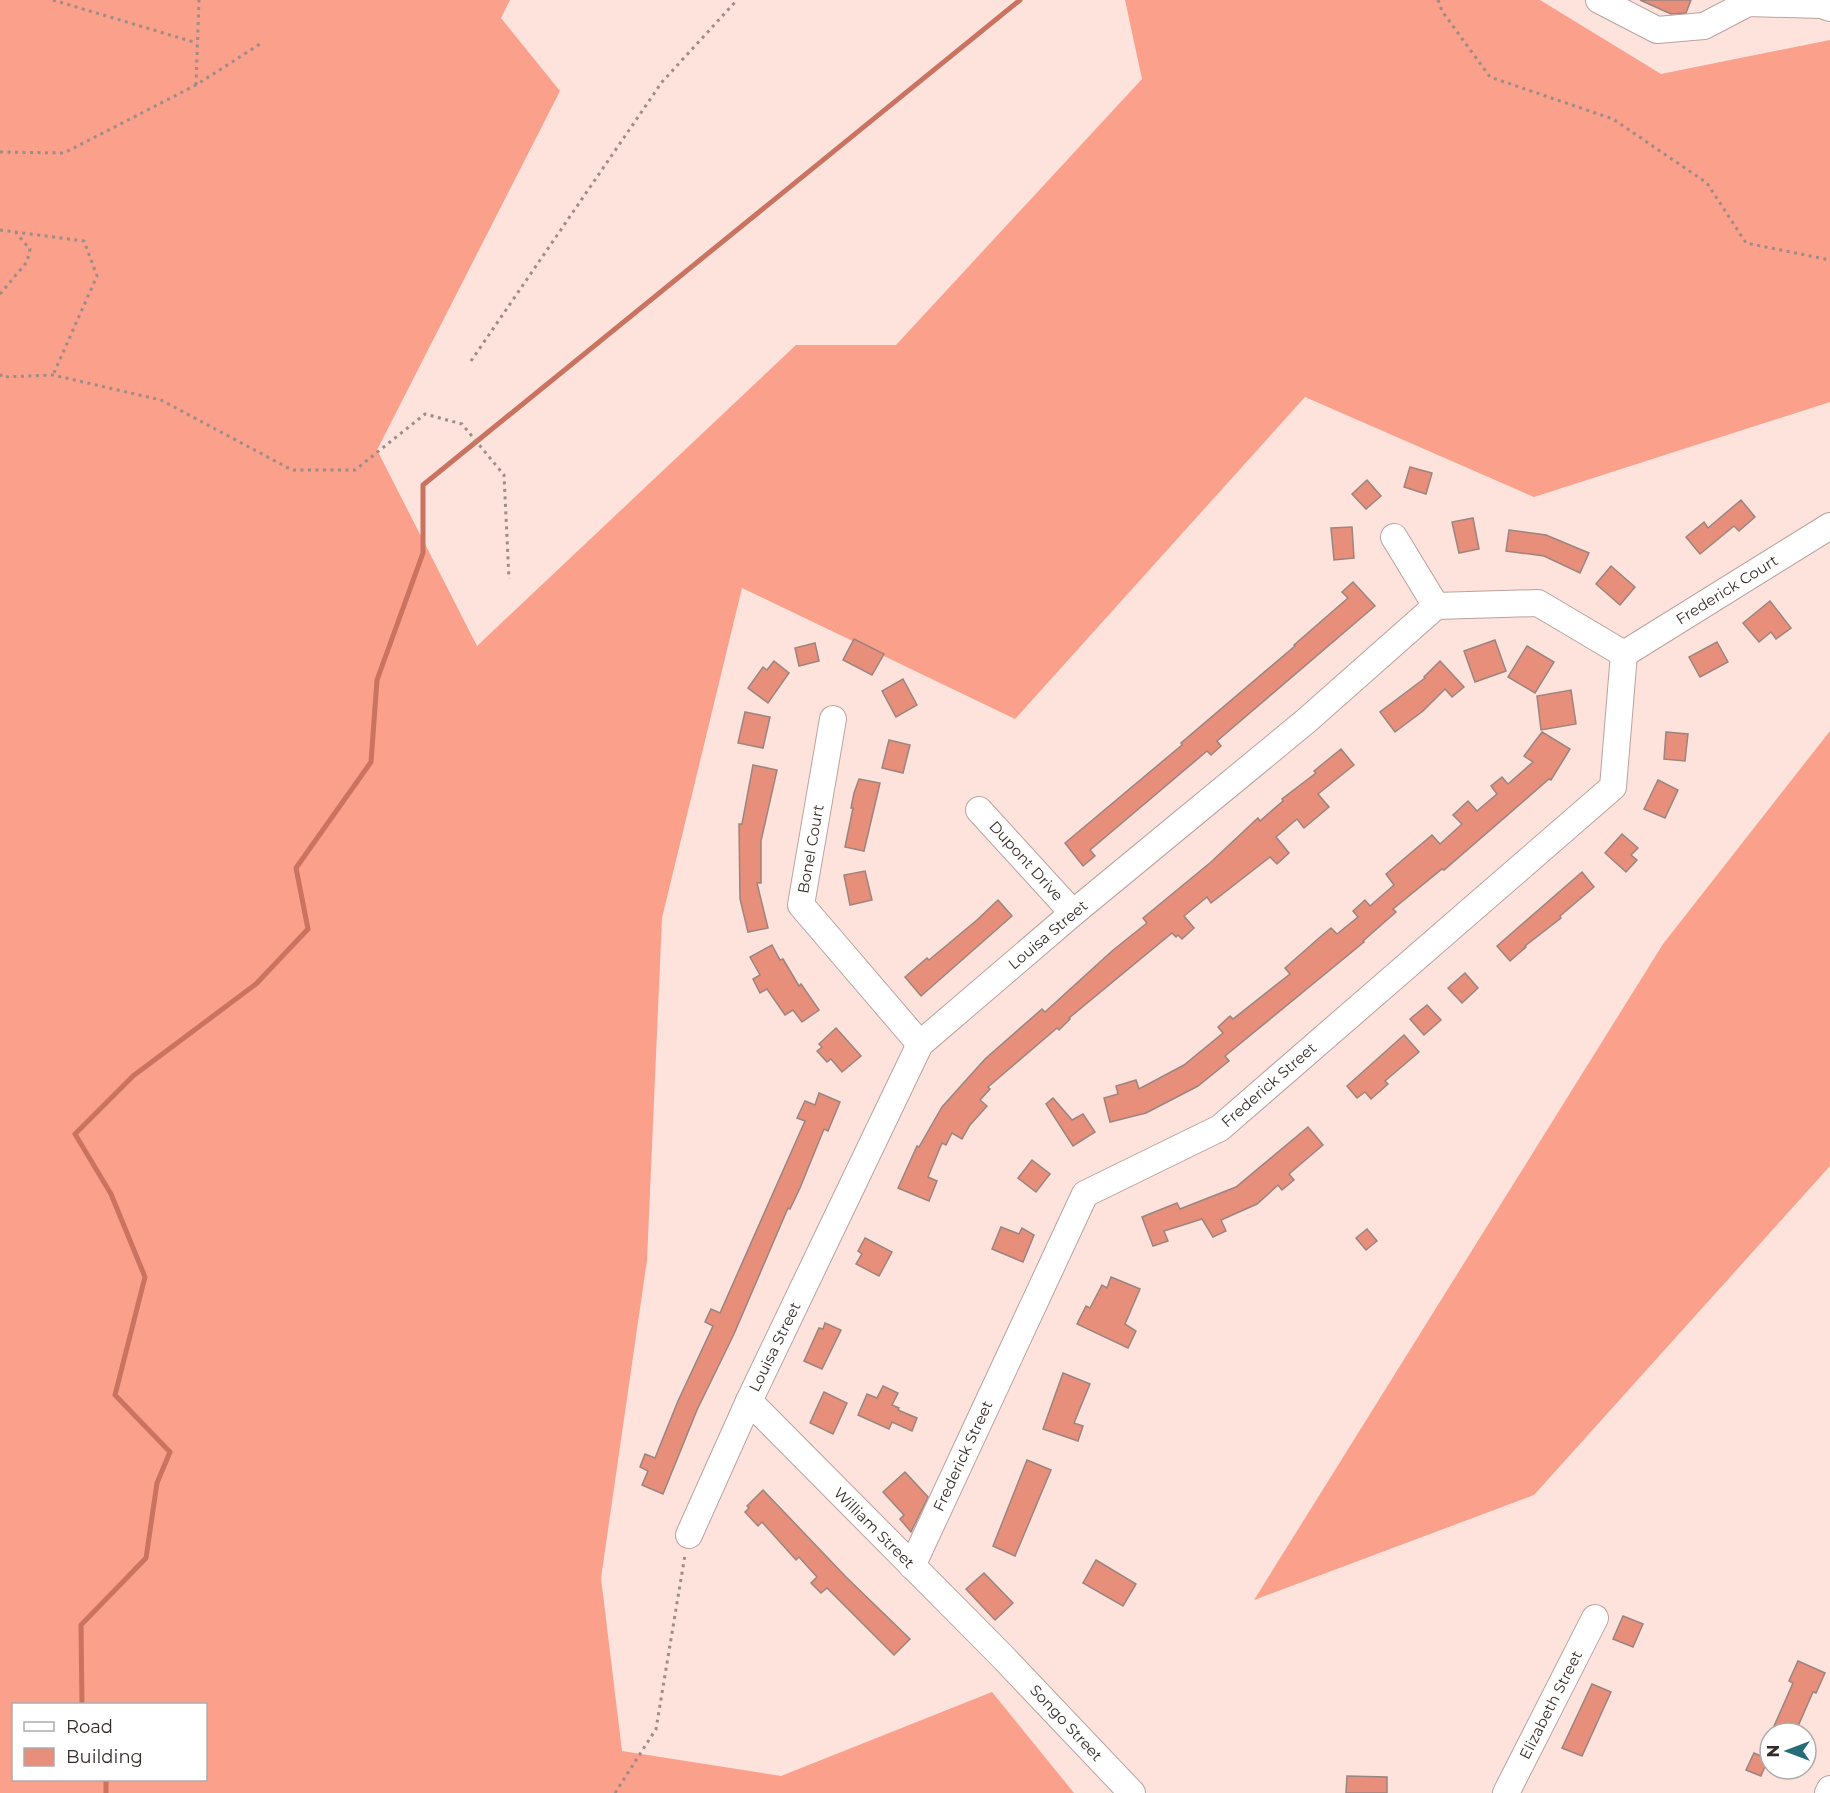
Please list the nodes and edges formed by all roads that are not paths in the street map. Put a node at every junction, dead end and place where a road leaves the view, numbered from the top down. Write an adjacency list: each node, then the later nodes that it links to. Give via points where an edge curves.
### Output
1 (1599, 0): 2 (street, via 1657,30 1704,26 1748,3)
2 (1830, 8)
3 (1830, 526): 6 (street, Frederick Court)
4 (1394, 537): 5 (street)
5 (1436, 606): 6 (street, via 1538,603); 9 (street, Louisa Street, via 1306,721)
6 (1624, 654): 13 (street, Frederick Street, via 1613,787 1220,1128 1085,1194)
7 (833, 719): 10 (street, Bonel Court, via 801,905)
8 (979, 810): 9 (street, Dupont Drive)
9 (1073, 913): 10 (street, Louisa Street)
10 (920, 1044): 11 (street, Louisa Street)
11 (749, 1401): 12 (street, Louisa Street); 13 (street, William Street)
12 (689, 1535)
13 (912, 1566): 15 (street, William Street)
14 (1595, 1618): 17 (street, Elizabeth Street)
15 (1000, 1654): 16 (street, Songo Street)
16 (1132, 1793)
17 (1506, 1793)

